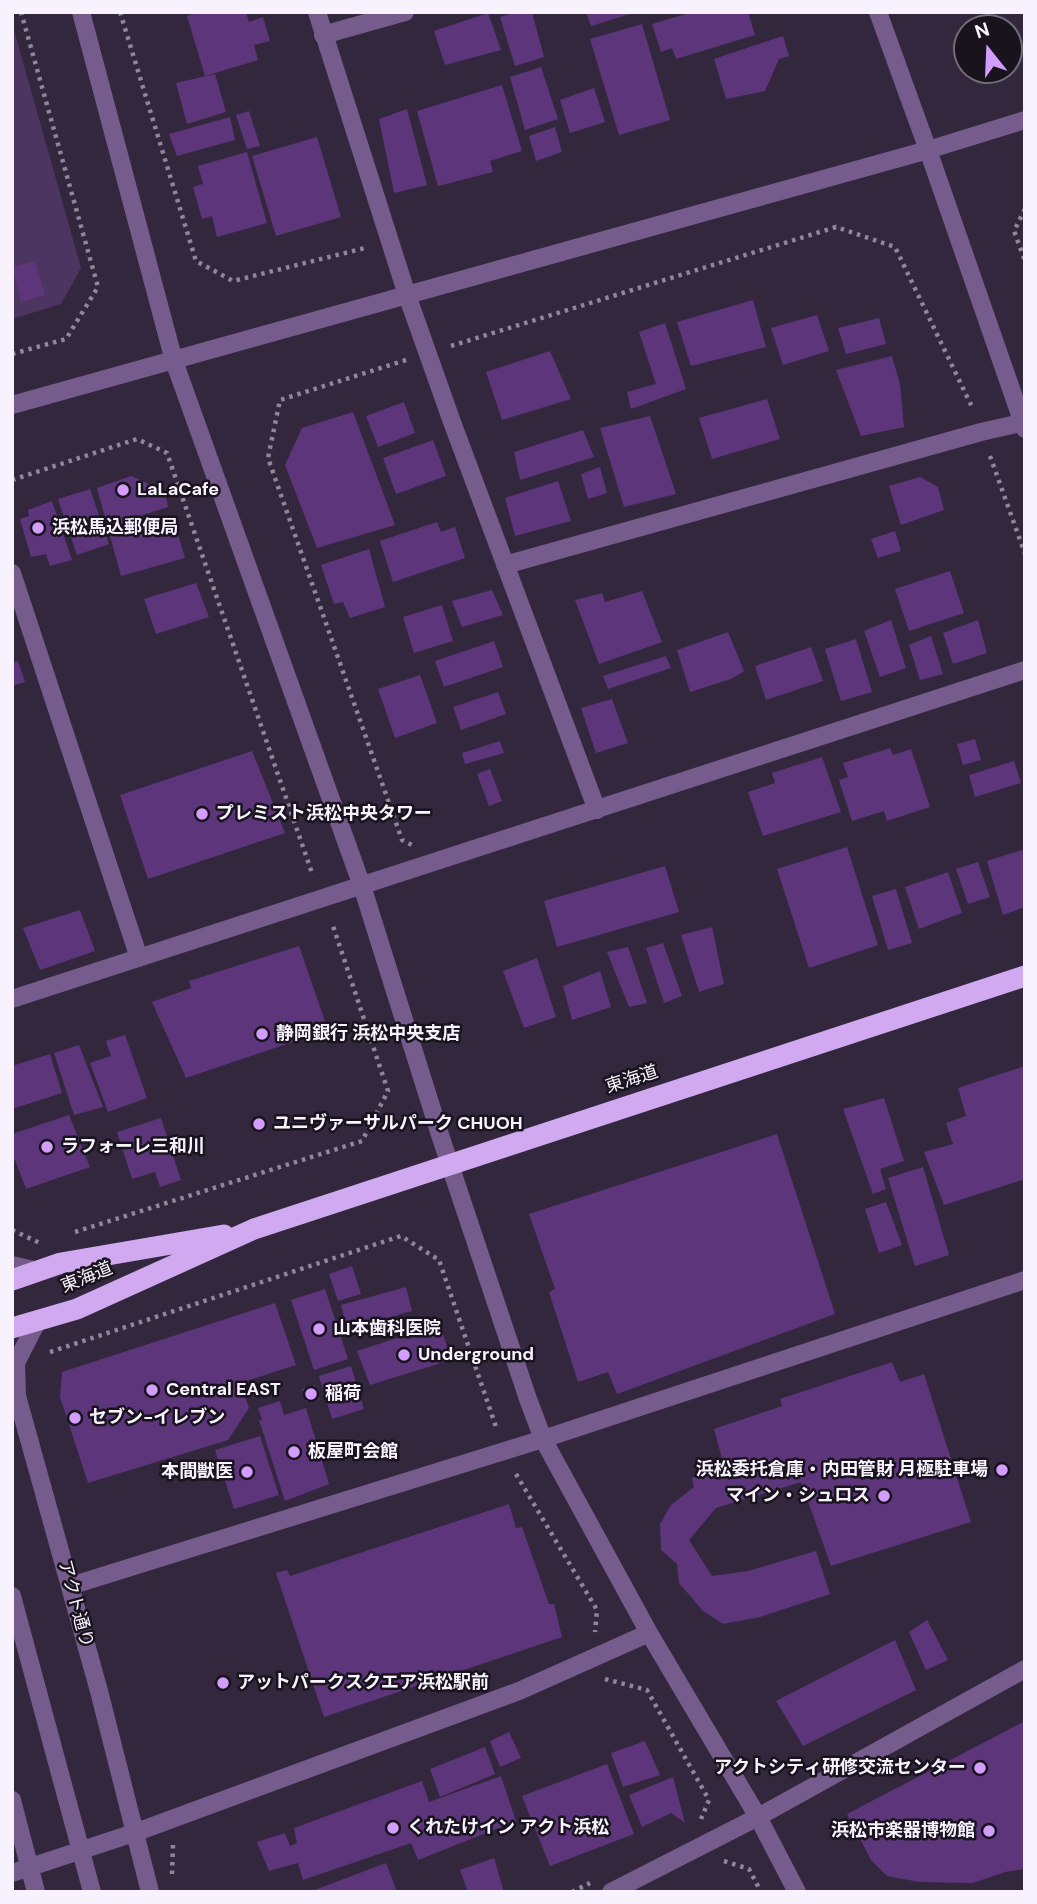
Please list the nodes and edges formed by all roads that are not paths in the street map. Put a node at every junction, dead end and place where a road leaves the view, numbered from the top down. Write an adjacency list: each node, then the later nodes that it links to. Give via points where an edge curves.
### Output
1 (81, 12): 9 (street)
2 (317, 12): 5 (street)
3 (405, 12): 5 (street)
4 (878, 12): 7 (street)
5 (323, 34): 8 (street)
6 (1025, 120): 7 (street)
7 (928, 149): 8 (street); 11 (street)
8 (407, 295): 9 (street); 12 (street)
9 (174, 361): 10 (street); 16 (street)
10 (12, 405)
11 (1024, 424): 12 (street, via 981,432)
12 (505, 565): 15 (street)
13 (12, 573): 17 (street)
14 (1025, 670): 15 (street)
15 (597, 810): 16 (street)
16 (362, 886): 17 (street); 20 (street)
17 (139, 958): 19 (street)
18 (1025, 976): 20 (highway, 東海道)
19 (12, 999)
20 (450, 1164): 21 (highway, 東海道); 28 (street)
21 (254, 1229): 23 (highway, 東海道); 26 (highway, 東海道, via 77,1309)
22 (12, 1265): 23 (street)
23 (38, 1271): 24 (highway, 東海道)
24 (12, 1280)
25 (1025, 1280): 28 (street)
26 (38, 1320): 27 (highway, 東海道); 29 (street, アクト通り, via 16,1363 17,1396)
27 (12, 1328)
28 (544, 1439): 29 (street); 31 (street)
29 (70, 1586): 35 (street, アクト通り)
30 (12, 1596): 36 (street)
31 (649, 1633): 34 (street); 35 (street, via 519,1691)
32 (1025, 1670): 34 (street)
33 (12, 1800): 37 (street)
34 (758, 1817): 41 (street); 42 (street)
35 (134, 1833): 36 (street); 40 (street, アクト通り)
36 (81, 1850): 37 (street); 39 (street)
37 (21, 1870): 38 (street)
38 (36, 1892)
39 (92, 1892)
40 (150, 1892)
41 (611, 1892)
42 (797, 1892)

